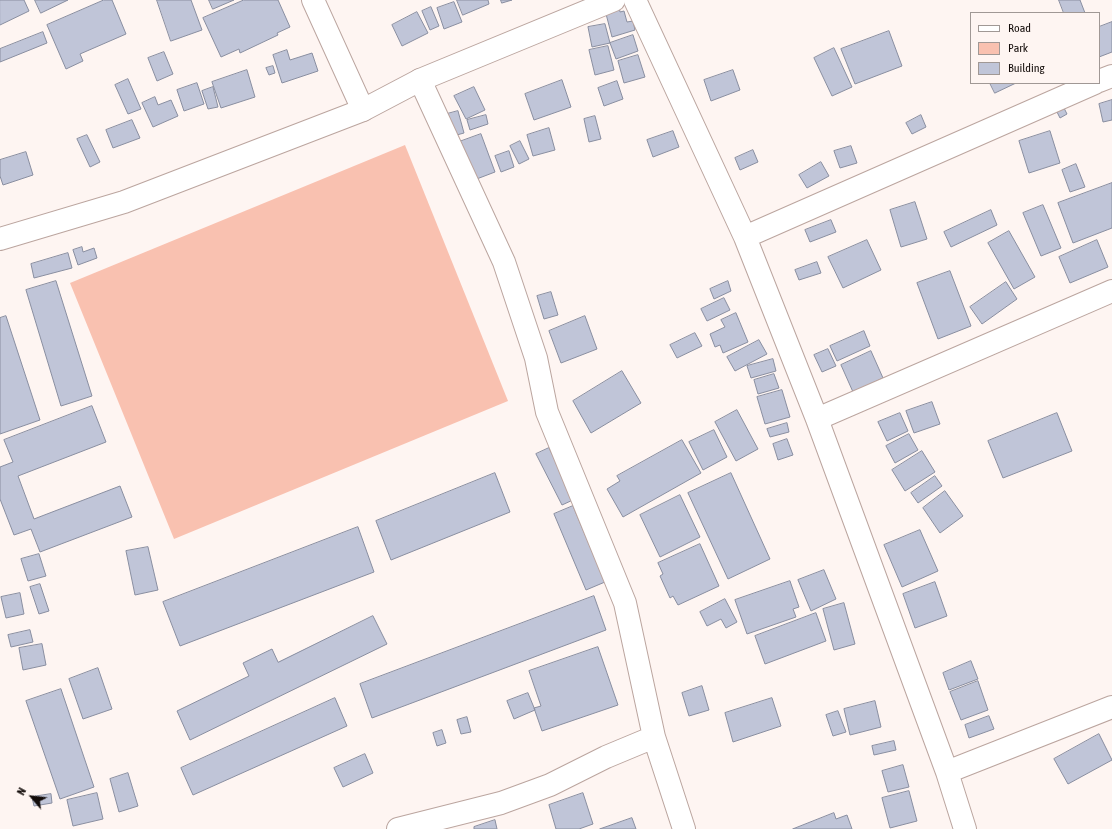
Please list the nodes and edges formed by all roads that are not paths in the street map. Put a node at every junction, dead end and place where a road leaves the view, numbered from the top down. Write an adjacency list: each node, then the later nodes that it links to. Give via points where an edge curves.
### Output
1 (313, 0): 8 (street)
2 (614, 0): 5 (street)
3 (635, 0): 9 (street)
4 (1112, 76): 6 (street)
5 (420, 80): 8 (street); 14 (street, via 504,262 536,358 547,412 625,603)
6 (1100, 81)
7 (1093, 84): 9 (street)
8 (363, 110): 10 (street, via 124,202)
9 (745, 237): 12 (street)
10 (0, 239)
11 (1112, 291): 12 (street)
12 (817, 419): 15 (street)
13 (1112, 707): 15 (street)
14 (654, 736): 16 (street, via 550,785 501,803); 17 (street)
15 (947, 772): 18 (street)
16 (398, 829)
17 (684, 829)
18 (965, 829)

